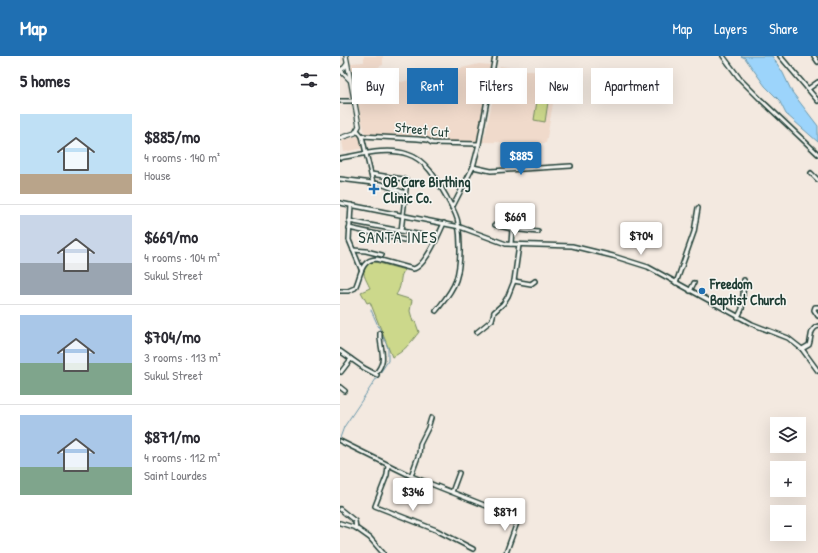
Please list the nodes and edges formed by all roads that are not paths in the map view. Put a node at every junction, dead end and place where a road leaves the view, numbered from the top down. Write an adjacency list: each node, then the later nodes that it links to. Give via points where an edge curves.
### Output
1 (346, 56): 7 (main road)
2 (495, 56): 19 (street)
3 (723, 56): 21 (street, via 750,89)
4 (780, 56): 10 (street)
5 (814, 56): 6 (street)
6 (818, 62)
7 (347, 63): 8 (main road); 8 (main road, via 340,70)
8 (350, 81): 11 (main road)
9 (818, 82): 10 (street)
10 (808, 89): 14 (street)
11 (352, 91)
12 (340, 101): 13 (street)
13 (352, 101)
14 (818, 101)
15 (355, 104): 16 (main road)
16 (357, 130): 17 (street); 18 (main road)
17 (362, 136): 19 (street, Street Cut, via 418,139 432,143); 20 (street)
18 (340, 138)
19 (479, 144): 24 (street)
20 (367, 154): 22 (street); 26 (street); 33 (street, via 402,152 420,160 438,182)
21 (818, 154)
22 (340, 158)
23 (570, 166): 24 (street, via 491,171)
24 (473, 168): 33 (street)
25 (811, 173): 28 (street)
26 (371, 174): 29 (street); 30 (street, via 405,180)
27 (340, 179): 29 (street)
28 (818, 180)
29 (373, 183): 30 (street)
30 (405, 193): 35 (street)
31 (340, 203): 32 (street)
32 (351, 205): 35 (street); 36 (street)
33 (452, 208): 39 (street)
34 (698, 208): 54 (street, via 694,232)
35 (403, 215): 37 (street); 42 (street)
36 (349, 221): 40 (street); 42 (street)
37 (444, 223): 39 (street); 50 (street, via 422,264 416,269 374,259)
38 (495, 224): 41 (street)
39 (458, 227): 46 (street); 59 (street, via 460,251 456,280)
40 (349, 228): 45 (street); 48 (street)
41 (512, 229): 43 (street); 46 (street)
42 (401, 231): 44 (street)
43 (538, 232)
44 (422, 235)
45 (404, 240)
46 (511, 244): 47 (street)
47 (519, 245): 52 (street); 54 (street, via 572,246 602,253 648,267)
48 (353, 250): 49 (street); 50 (street)
49 (382, 254)
50 (361, 269): 56 (street, via 355,288)
51 (744, 280): 61 (street, via 742,309)
52 (514, 281): 53 (street, via 531,284); 63 (street, via 503,304 494,312 492,320)
53 (535, 281)
54 (676, 283): 57 (street)
55 (694, 283): 57 (street)
56 (340, 291)
57 (690, 291): 61 (street)
58 (818, 307): 60 (street, via 814,310)
59 (436, 311)
60 (818, 316)
61 (738, 317): 65 (street, via 784,336)
62 (818, 326): 65 (street, via 811,332 809,345)
63 (477, 332)
64 (380, 333): 67 (street, via 382,360 376,375)
65 (802, 349): 68 (street)
66 (340, 351): 67 (street)
67 (351, 359): 69 (street)
68 (818, 371)
69 (341, 372)
70 (340, 387): 71 (street)
71 (345, 391)
72 (431, 418): 76 (street)
73 (340, 441): 74 (street)
74 (388, 466): 76 (street); 81 (street, via 375,506 436,530)
75 (460, 473): 77 (street)
76 (411, 476): 77 (street)
77 (452, 492): 83 (street, via 519,517)
78 (340, 509): 80 (street, via 355,521)
79 (340, 523): 80 (street)
80 (356, 528): 82 (street, via 370,538)
81 (473, 549)
82 (382, 553)
83 (506, 553)

